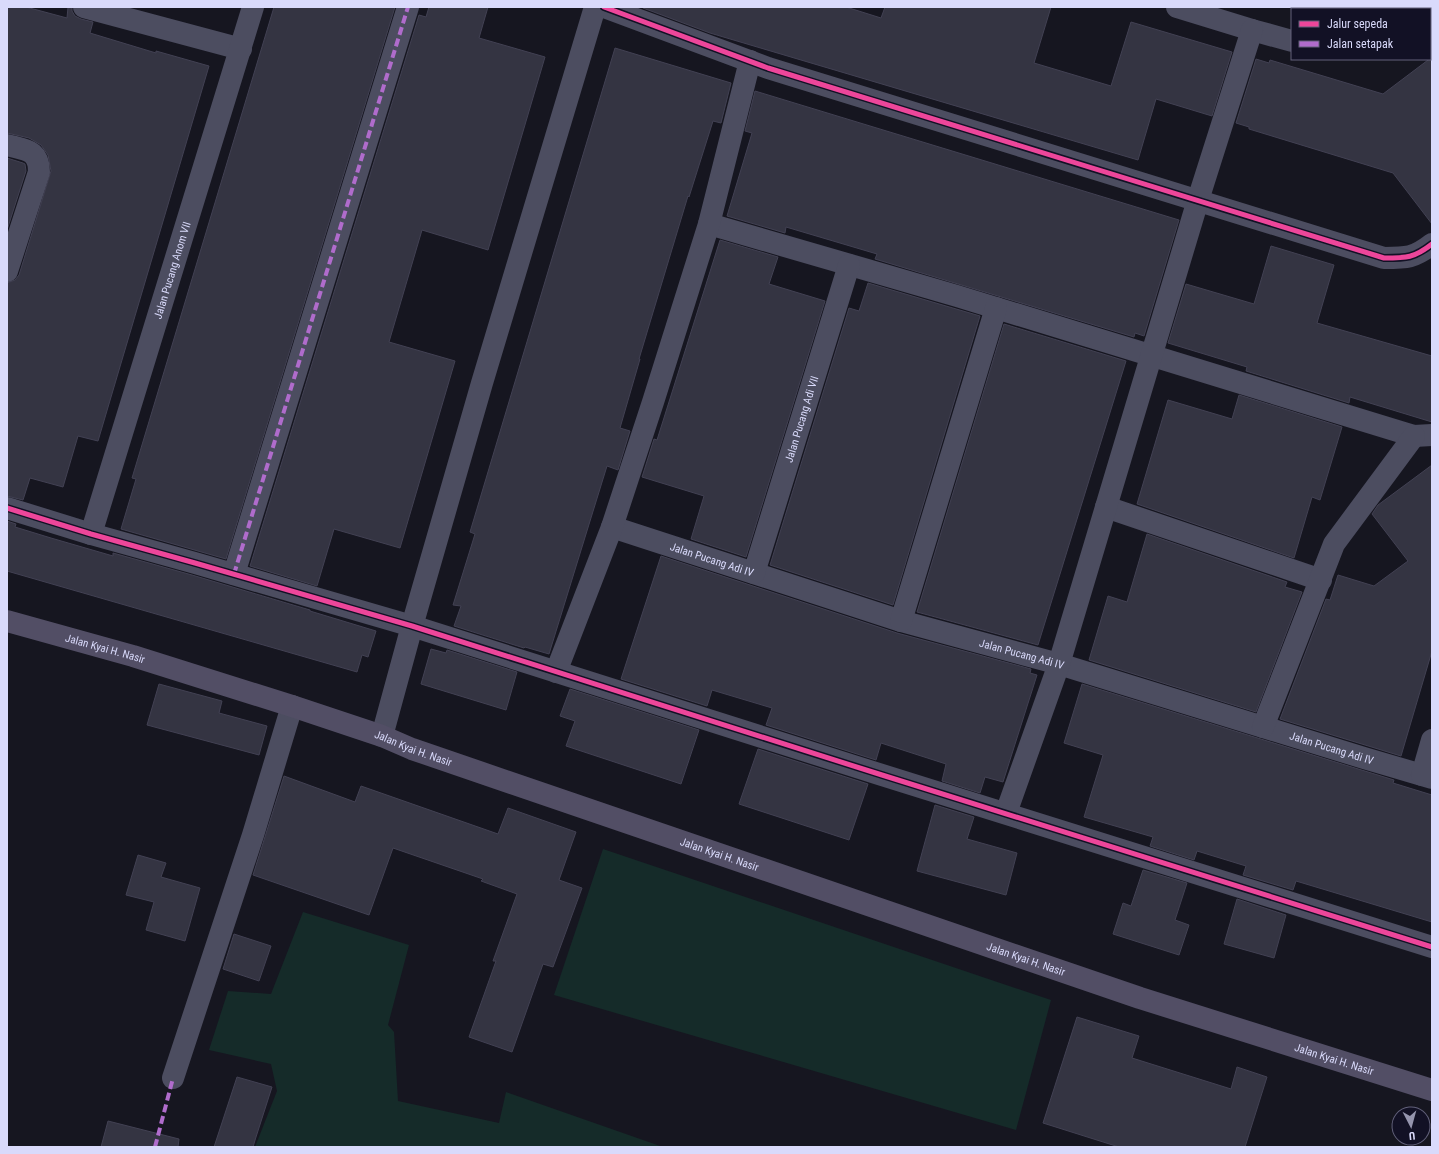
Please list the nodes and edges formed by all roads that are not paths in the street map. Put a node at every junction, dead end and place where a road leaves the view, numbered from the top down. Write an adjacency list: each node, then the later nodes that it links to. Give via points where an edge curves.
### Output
1 (84, 7): 9 (street)
2 (253, 7): 9 (street, Jalan Pucang Anom VII)
3 (408, 7): 25 (street)
4 (595, 7): 29 (street, via 484,375)
5 (604, 7): 10 (street)
6 (1177, 7): 7 (street)
7 (1252, 30): 8 (street); 12 (street)
8 (1291, 40)
9 (241, 49): 23 (street, Jalan Pucang Anom VII)
10 (750, 61): 12 (street); 13 (street)
11 (7, 145): 16 (street, via 32,152 36,156 39,172)
12 (1198, 200): 14 (street, via 1384,258 1408,257 1420,253); 18 (street)
13 (709, 224): 15 (street); 22 (street)
14 (1432, 244)
15 (849, 265): 17 (street); 24 (street, Jalan Pucang Adi VII)
16 (7, 271)
17 (996, 308): 18 (street); 28 (street)
18 (1151, 356): 19 (street); 20 (street)
19 (1423, 435): 26 (street, via 1334,544)
20 (1106, 506): 26 (street); 30 (street)
21 (7, 508): 23 (street)
22 (612, 527): 24 (street, Jalan Pucang Adi IV); 31 (street)
23 (91, 534): 25 (street)
24 (754, 573): 28 (street, Jalan Pucang Adi IV)
25 (234, 574): 29 (street)
26 (1321, 580): 33 (street)
27 (7, 621): 32 (main road, Jalan Kyai H. Nasir, via 133,656)
28 (901, 621): 30 (street, Jalan Pucang Adi IV)
29 (412, 626): 31 (street); 34 (street)
30 (1059, 664): 33 (street, Jalan Pucang Adi IV); 37 (street)
31 (556, 672): 37 (street)
32 (292, 706): 34 (main road, Jalan Kyai H. Nasir); 39 (street, via 253,835)
33 (1263, 727): 36 (street, Jalan Pucang Adi IV)
34 (382, 736): 40 (main road, Jalan Kyai H. Nasir, via 412,749 1140,998)
35 (1432, 740): 36 (street)
36 (1427, 776)
37 (1006, 813): 38 (street)
38 (1432, 947)
39 (173, 1078)
40 (1432, 1090)

